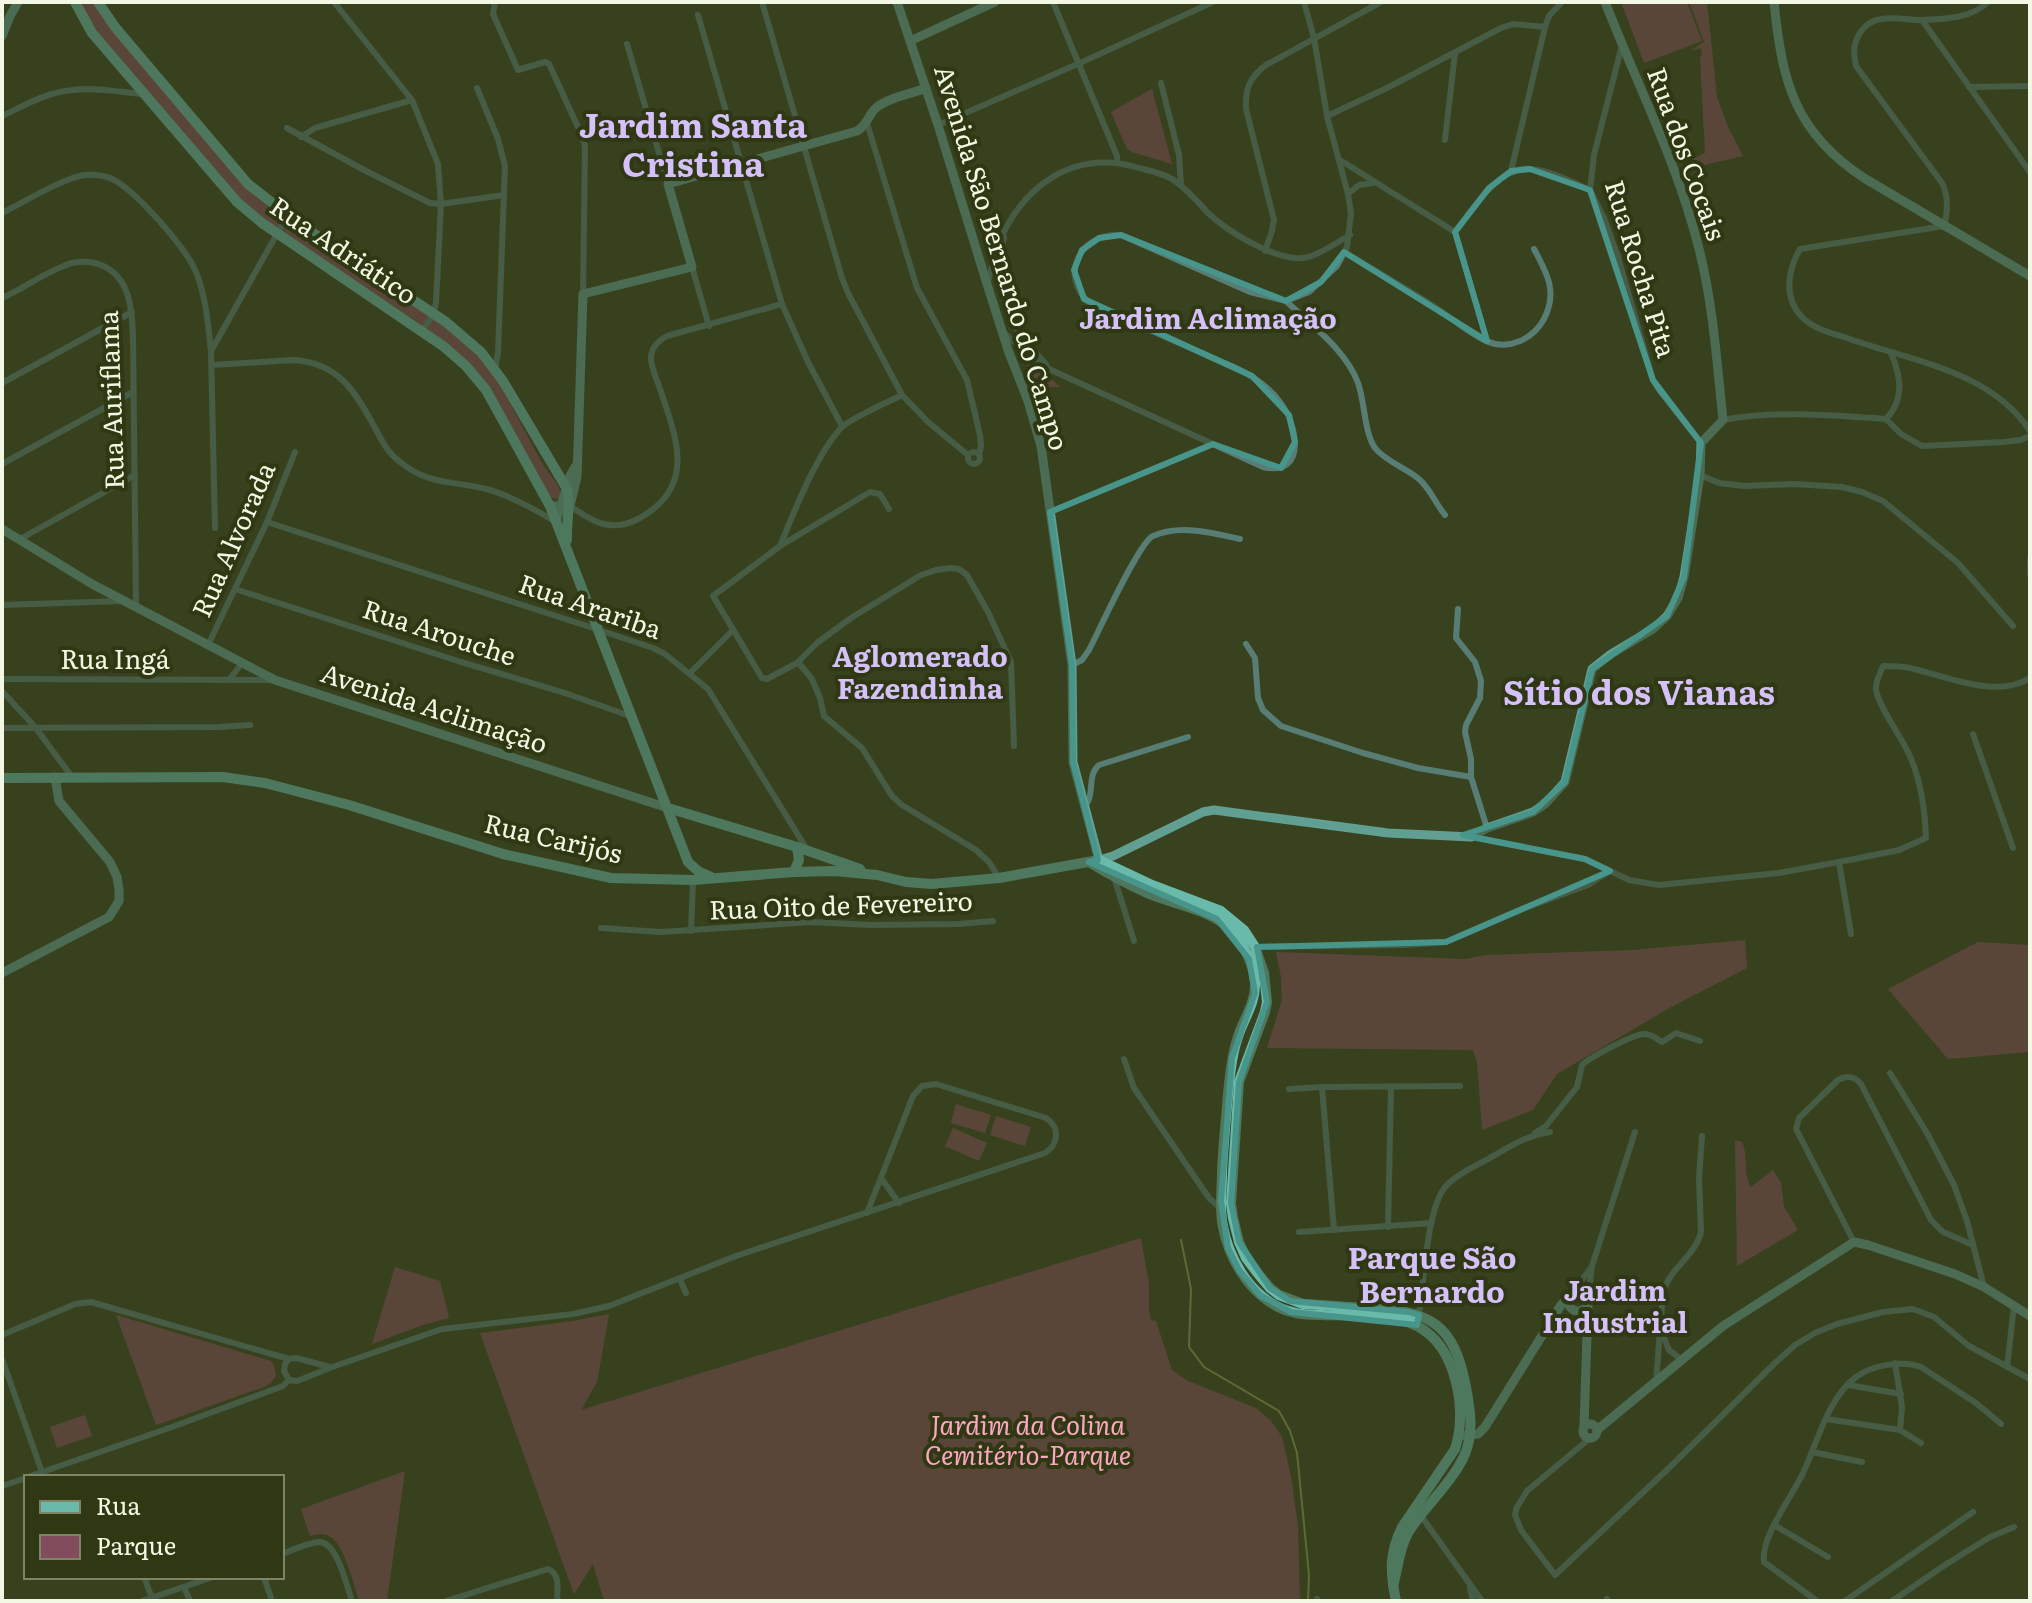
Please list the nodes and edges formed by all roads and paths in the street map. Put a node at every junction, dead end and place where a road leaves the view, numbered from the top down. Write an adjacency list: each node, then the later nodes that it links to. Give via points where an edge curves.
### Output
1 (18, 2): 20 (street)
2 (75, 2): 32 (main road, Rua Adriático, via 92,33)
3 (98, 2): 55 (main road, Rua Adriático, via 248,184)
4 (334, 2): 33 (street)
5 (495, 2): 67 (street, via 493,14 518,70 549,64 583,138)
6 (762, 2): 41 (street)
7 (897, 2): 22 (street, Avenida São Bernardo do Campo)
8 (995, 2): 22 (street)
9 (1053, 2): 26 (street)
10 (1213, 2): 26 (street)
11 (1304, 2): 21 (street)
12 (1381, 2): 21 (street)
13 (1562, 2): 19 (street)
14 (1605, 2): 24 (street, Rua dos Cocais)
15 (1774, 2): 57 (street, via 1787,84 1824,146 1840,162)
16 (1988, 2): 18 (street, via 1970,14)
17 (698, 15): 44 (street)
18 (1922, 20): 29 (street); 57 (street, via 1875,20 1859,33 1853,53 1861,75 1942,183 1947,200)
19 (1545, 27): 25 (street, via 1513,24); 45 (street)
20 (2, 36)
21 (1314, 38): 35 (street); 62 (street, via 1266,65 1246,92 1274,220)
22 (910, 41): 31 (street, Avenida São Bernardo do Campo)
23 (627, 44): 48 (street)
24 (1622, 45): 50 (street, Rua Rocha Pita); 86 (street, Rua dos Cocais, via 1684,197 1700,251)
25 (1455, 53): 35 (street); 40 (street)
26 (1080, 63): 37 (street); 43 (street)
27 (1161, 83): 49 (street)
28 (2030, 85): 29 (street)
29 (1969, 87): 46 (street)
30 (477, 88): 52 (street, via 503,153)
31 (926, 88): 36 (street, via 881,104); 37 (street, Avenida São Bernardo do Campo)
32 (142, 94): 34 (street, via 73,90 43,96); 59 (main road, Rua Adriático, via 230,196)
33 (412, 100): 39 (street, via 315,128); 53 (street, via 438,164)
34 (2, 116)
35 (1327, 116): 42 (street)
36 (867, 123): 41 (street); 84 (street, via 917,288 967,380 980,435 979,461 968,461 968,455)
37 (938, 125): 66 (street, Avenida São Bernardo do Campo)
38 (287, 128): 39 (street)
39 (301, 137): 53 (street, via 416,197)
40 (1445, 140)
41 (803, 147): 44 (street); 84 (street, via 842,278)
42 (1338, 159): 47 (street); 51 (street)
43 (1117, 163): 49 (street); 56 (street, via 1089,163 1060,173 1034,190)
44 (741, 165): 48 (street); 70 (street)
45 (1511, 171): 50 (street, via 1530,169); 58 (street, via 1489,188)
46 (2030, 172)
47 (1373, 183): 51 (street); 58 (street)
48 (668, 184): 64 (street)
49 (1181, 185): 62 (street, via 1211,216)
50 (1590, 190): 89 (street, Rua Rocha Pita, via 1618,257 1653,380)
51 (1348, 194): 60 (street)
52 (504, 195): 53 (street); 80 (street)
53 (441, 204): 72 (street)
54 (2, 213): 77 (street, via 74,177 98,175 121,185 191,260)
55 (287, 216): 59 (street); 72 (main road, Rua Adriático)
56 (1007, 226): 66 (street); 81 (street, via 1001,261 1007,309 1024,340)
57 (1944, 226): 65 (street); 78 (street, via 1800,249 1791,269 1790,296 1803,319)
58 (1455, 232): 76 (street)
59 (276, 234): 74 (main road, Rua Adriático); 77 (street)
60 (1350, 235): 62 (street, via 1305,258); 63 (street)
61 (1534, 249): 76 (street, via 1549,275 1551,301 1542,322 1519,342)
62 (1265, 251)
63 (1344, 252): 69 (street, via 1321,282); 76 (street)
64 (692, 267): 67 (street); 73 (street)
65 (2030, 276)
66 (987, 284): 75 (street, Avenida São Bernardo do Campo)
67 (583, 294): 93 (street)
68 (2, 298): 71 (street, Rua Auriflama, via 63,266 89,262 121,280)
69 (1286, 301): 90 (street, via 1250,292 1121,235 1090,243 1076,259 1074,270 1084,299 1252,376 1284,407 1294,429 1294,452 1281,468 1263,467); 100 (street, via 1349,364 1372,443 1418,478)
70 (782, 304): 73 (street); 87 (street)
71 (132, 312): 82 (street); 83 (street, Rua Auriflama)
72 (434, 313): 74 (street); 80 (main road, Rua Adriático)
73 (709, 326): 97 (street, via 667,336 651,352 679,457 666,496 652,510 620,525 599,524)
74 (422, 331): 97 (main road, Rua Adriático, via 486,390)
75 (1003, 332): 81 (street); 99 (street, Avenida São Bernardo do Campo, via 1041,446)
76 (1487, 341)
77 (211, 351): 79 (street)
78 (1891, 353): 85 (street, via 1898,398); 88 (street, via 1969,379 2014,411)
79 (212, 365): 102 (street, via 294,360 334,372 360,401 385,446 406,467 427,479 490,490); 103 (street)
80 (495, 369): 96 (main road, Rua Adriático)
81 (1051, 370): 90 (street)
82 (2, 383)
83 (133, 392): 92 (street); 94 (street, Rua Auriflama)
84 (902, 395): 87 (street)
85 (1886, 419): 86 (street, via 1775,415); 88 (street, via 1922,446 2004,442)
86 (1723, 420): 89 (street)
87 (842, 426): 108 (street, via 809,480)
88 (2030, 434)
89 (1701, 443): 95 (street)
90 (1213, 444): 99 (street)
91 (295, 452): 101 (street, Rua Alvorada)
92 (2, 464)
93 (577, 464): 96 (street); 97 (street, via 577,477)
94 (135, 475): 105 (street); 114 (street, Rua Auriflama)
95 (1700, 475): 117 (street, via 1744,486 1842,487 1883,501 1958,563); 144 (street, via 1678,598 1653,629 1592,669 1565,782 1533,812)
96 (567, 489): 97 (main road, Rua Adriático)
97 (561, 506): 102 (main road, Rua Adriático); 107 (main road, Rua Adriático)
98 (889, 509): 108 (street, via 880,494 870,492)
99 (1050, 512): 124 (street, Avenida São Bernardo do Campo)
100 (1445, 515)
101 (267, 522): 111 (street, Rua Alvorada); 118 (street, Rua Arariba)
102 (556, 522): 107 (main road, Rua Adriático)
103 (215, 528)
104 (2, 529): 105 (street, Avenida Aclimação)
105 (20, 539): 112 (street, Avenida Aclimação)
106 (1240, 539): 124 (street, via 1189,531 1147,540 1089,650)
107 (567, 546): 118 (main road, Rua Adriático)
108 (780, 546): 119 (street, via 713,596)
109 (2030, 559): 110 (street)
110 (2030, 574)
111 (235, 589): 121 (street, Rua Alvorada); 131 (street, Rua Arouche)
112 (106, 590): 113 (street); 114 (street, Avenida Aclimação)
113 (91, 602): 114 (street); 115 (street)
114 (132, 604): 121 (street, Avenida Aclimação)
115 (2, 605)
116 (1458, 609): 140 (street, via 1456,638 1475,662 1481,681 1480,698 1465,732)
117 (2013, 626)
118 (598, 629): 125 (street, Rua Arariba, via 653,648); 131 (main road, Rua Adriático)
119 (733, 630): 123 (street, via 762,678); 125 (street)
120 (1246, 644): 140 (street, via 1255,658 1263,710 1281,726 1418,768)
121 (208, 645): 122 (street, Avenida Aclimação)
122 (243, 662): 128 (street); 129 (street, Avenida Aclimação)
123 (798, 662): 137 (street, via 835,629 921,575 959,569 988,612 1011,662); 155 (street, via 812,679 824,716 862,748 892,796 976,850)
124 (1072, 665): 142 (street, Avenida São Bernardo do Campo, via 1073,762)
125 (690, 673): 147 (street, Rua Arariba, via 716,700)
126 (2030, 678): 150 (street, via 2001,687 1883,666 1877,693 1919,782 1926,838 1899,850)
127 (2, 679): 128 (street, Rua Ingá)
128 (229, 680): 129 (street, Rua Ingá)
129 (275, 680): 143 (street, Avenida Aclimação)
130 (2, 691): 133 (street)
131 (630, 716): 143 (main road, Rua Adriático)
132 (250, 725): 133 (street)
133 (35, 727): 134 (street); 139 (street)
134 (2, 728)
135 (1973, 734): 146 (street)
136 (1188, 737): 142 (street, via 1095,767 1090,801)
137 (1014, 746)
138 (55, 777): 139 (main road, Rua Carijós); 141 (main road, Rua Carijós); 166 (street, via 59,801 110,862 119,901 109,917)
139 (72, 777): 157 (main road, Rua Carijós, via 223,777 265,783 543,864 611,878)
140 (1471, 777): 144 (street)
141 (2, 778)
142 (1084, 807): 148 (street, Avenida São Bernardo do Campo)
143 (668, 808): 147 (main road, Avenida Aclimação); 149 (main road, Rua Adriático)
144 (1487, 828): 145 (street)
145 (1471, 837): 148 (street, via 1388,833 1214,810); 151 (street, via 1585,859)
146 (2013, 848)
147 (802, 849): 152 (main road); 153 (main road, Avenida Aclimação)
148 (1094, 861): 154 (main road); 155 (main road, Rua Carijós); 162 (main road, via 1211,906 1230,917)
149 (688, 862): 156 (main road); 157 (main road, via 682,873)
150 (1839, 862): 151 (street, via 1659,885); 163 (street)
151 (1610, 871): 165 (street, via 1588,885 1446,942)
152 (794, 872): 153 (main road, Rua Carijós); 156 (main road, Rua Carijós)
153 (877, 875): 155 (main road, Rua Carijós, via 920,884)
154 (1114, 877): 162 (main road); 164 (street)
155 (999, 878)
156 (714, 879): 158 (main road, Rua Carijós)
157 (668, 880): 158 (main road, Rua Carijós)
158 (693, 880): 161 (street, Rua Oito de Fevereiro)
159 (993, 921): 161 (street, Rua Oito de Fevereiro, via 812,922)
160 (601, 928): 161 (street, Rua Oito de Fevereiro)
161 (691, 931)
162 (1240, 932): 165 (main road); 180 (main road, via 1255,993 1232,1058)
163 (1851, 934)
164 (1134, 941)
165 (1255, 947): 197 (main road, via 1267,1002 1239,1082 1231,1203 1239,1242 1270,1288 1290,1301 1397,1309)
166 (2, 973)
167 (1700, 1041): 176 (street, via 1676,1033 1662,1042 1641,1033 1600,1052 1582,1065 1577,1087 1546,1126)
168 (1124, 1059): 180 (street, via 1134,1088)
169 (1890, 1073): 187 (street, via 1954,1185)
170 (1460, 1086): 172 (street)
171 (1322, 1087): 172 (street); 173 (street); 184 (street)
172 (1391, 1087): 183 (street)
173 (1289, 1089)
174 (1550, 1132): 176 (street)
175 (1635, 1132): 188 (street)
176 (1532, 1135): 182 (street, via 1448,1183)
177 (1702, 1136): 199 (street, via 1701,1232 1665,1283)
178 (881, 1178): 179 (street); 179 (street, via 913,1096 928,1084 1025,1111 1054,1125 1057,1138 1045,1153); 181 (street)
179 (899, 1203): 181 (street)
180 (1221, 1209): 197 (main road, via 1228,1248 1239,1270 1260,1295 1278,1306 1307,1315)
181 (867, 1213): 189 (street)
182 (1432, 1223): 183 (street); 197 (street)
183 (1388, 1227): 184 (street)
184 (1334, 1230): 185 (street)
185 (1299, 1232)
186 (1854, 1242): 187 (street, via 1796,1129 1799,1118 1844,1077 1861,1084 1936,1228); 190 (street); 204 (street, via 1723,1326)
187 (1973, 1245): 190 (street)
188 (1592, 1266): 192 (street); 193 (street)
189 (680, 1279): 191 (street); 207 (street, via 590,1311 442,1329)
190 (1984, 1287): 194 (street)
191 (686, 1293)
192 (1571, 1293): 193 (street, via 1583,1292); 195 (street, via 1568,1302); 198 (street)
193 (1588, 1300): 195 (street, via 1582,1310); 201 (street)
194 (2014, 1306): 196 (street); 208 (street)
195 (1573, 1310): 198 (street); 201 (street)
196 (2030, 1316)
197 (1418, 1320): 219 (main road, via 1435,1324 1456,1351 1469,1406)
198 (1551, 1322): 219 (street, via 1485,1427)
199 (1661, 1331): 204 (street, via 1669,1350); 212 (street)
200 (2, 1335): 203 (street, via 91,1302)
201 (1587, 1337): 218 (street, via 1584,1426 1595,1426)
202 (2, 1359): 223 (street)
203 (289, 1359): 205 (street); 211 (street, via 284,1371)
204 (1682, 1360): 212 (street)
205 (304, 1361): 207 (street); 209 (street)
206 (1895, 1363): 213 (street, via 1865,1371); 214 (street); 216 (street, via 1921,1367)
207 (331, 1367): 209 (street)
208 (2007, 1367): 210 (street); 218 (street, via 1969,1346 1934,1317 1913,1309 1883,1312 1815,1333 1776,1362 1555,1575 1517,1523 1517,1507 1527,1491)
209 (304, 1377): 211 (street)
210 (2028, 1377)
211 (289, 1380): 223 (street)
212 (1656, 1382): 218 (street)
213 (1848, 1385): 214 (street); 215 (street)
214 (1901, 1394): 217 (street)
215 (1826, 1419): 217 (street); 221 (street)
216 (2001, 1424)
217 (1900, 1430): 220 (street)
218 (1593, 1434)
219 (1465, 1436): 227 (main road, via 1461,1460)
220 (1921, 1443)
221 (1812, 1452): 222 (street); 229 (street)
222 (1862, 1462)
223 (42, 1472): 224 (street)
224 (33, 1475)
225 (24, 1478): 226 (street)
226 (2, 1486)
227 (1418, 1511): 236 (street); 246 (main road, via 1403,1543 1393,1586)
228 (1973, 1512): 250 (street)
229 (1774, 1525): 232 (street); 249 (street, via 1764,1562)
230 (2014, 1527): 251 (street, via 1979,1543)
231 (284, 1553): 243 (street, via 318,1542 328,1544)
232 (1828, 1557)
233 (145, 1579): 239 (street)
234 (207, 1579): 237 (street)
235 (265, 1579): 242 (street)
236 (1469, 1584): 247 (street); 248 (street)
237 (184, 1587): 239 (street); 241 (street)
238 (470, 1597): 244 (street); 245 (street, via 548,1569 556,1575)
239 (152, 1598): 240 (street)
240 (142, 1601)
241 (190, 1601)
242 (272, 1601)
243 (352, 1601)
244 (446, 1601)
245 (557, 1601)
246 (1396, 1601)
247 (1473, 1601)
248 (1482, 1601)
249 (1817, 1601)
250 (1845, 1601)
251 (1892, 1601)

